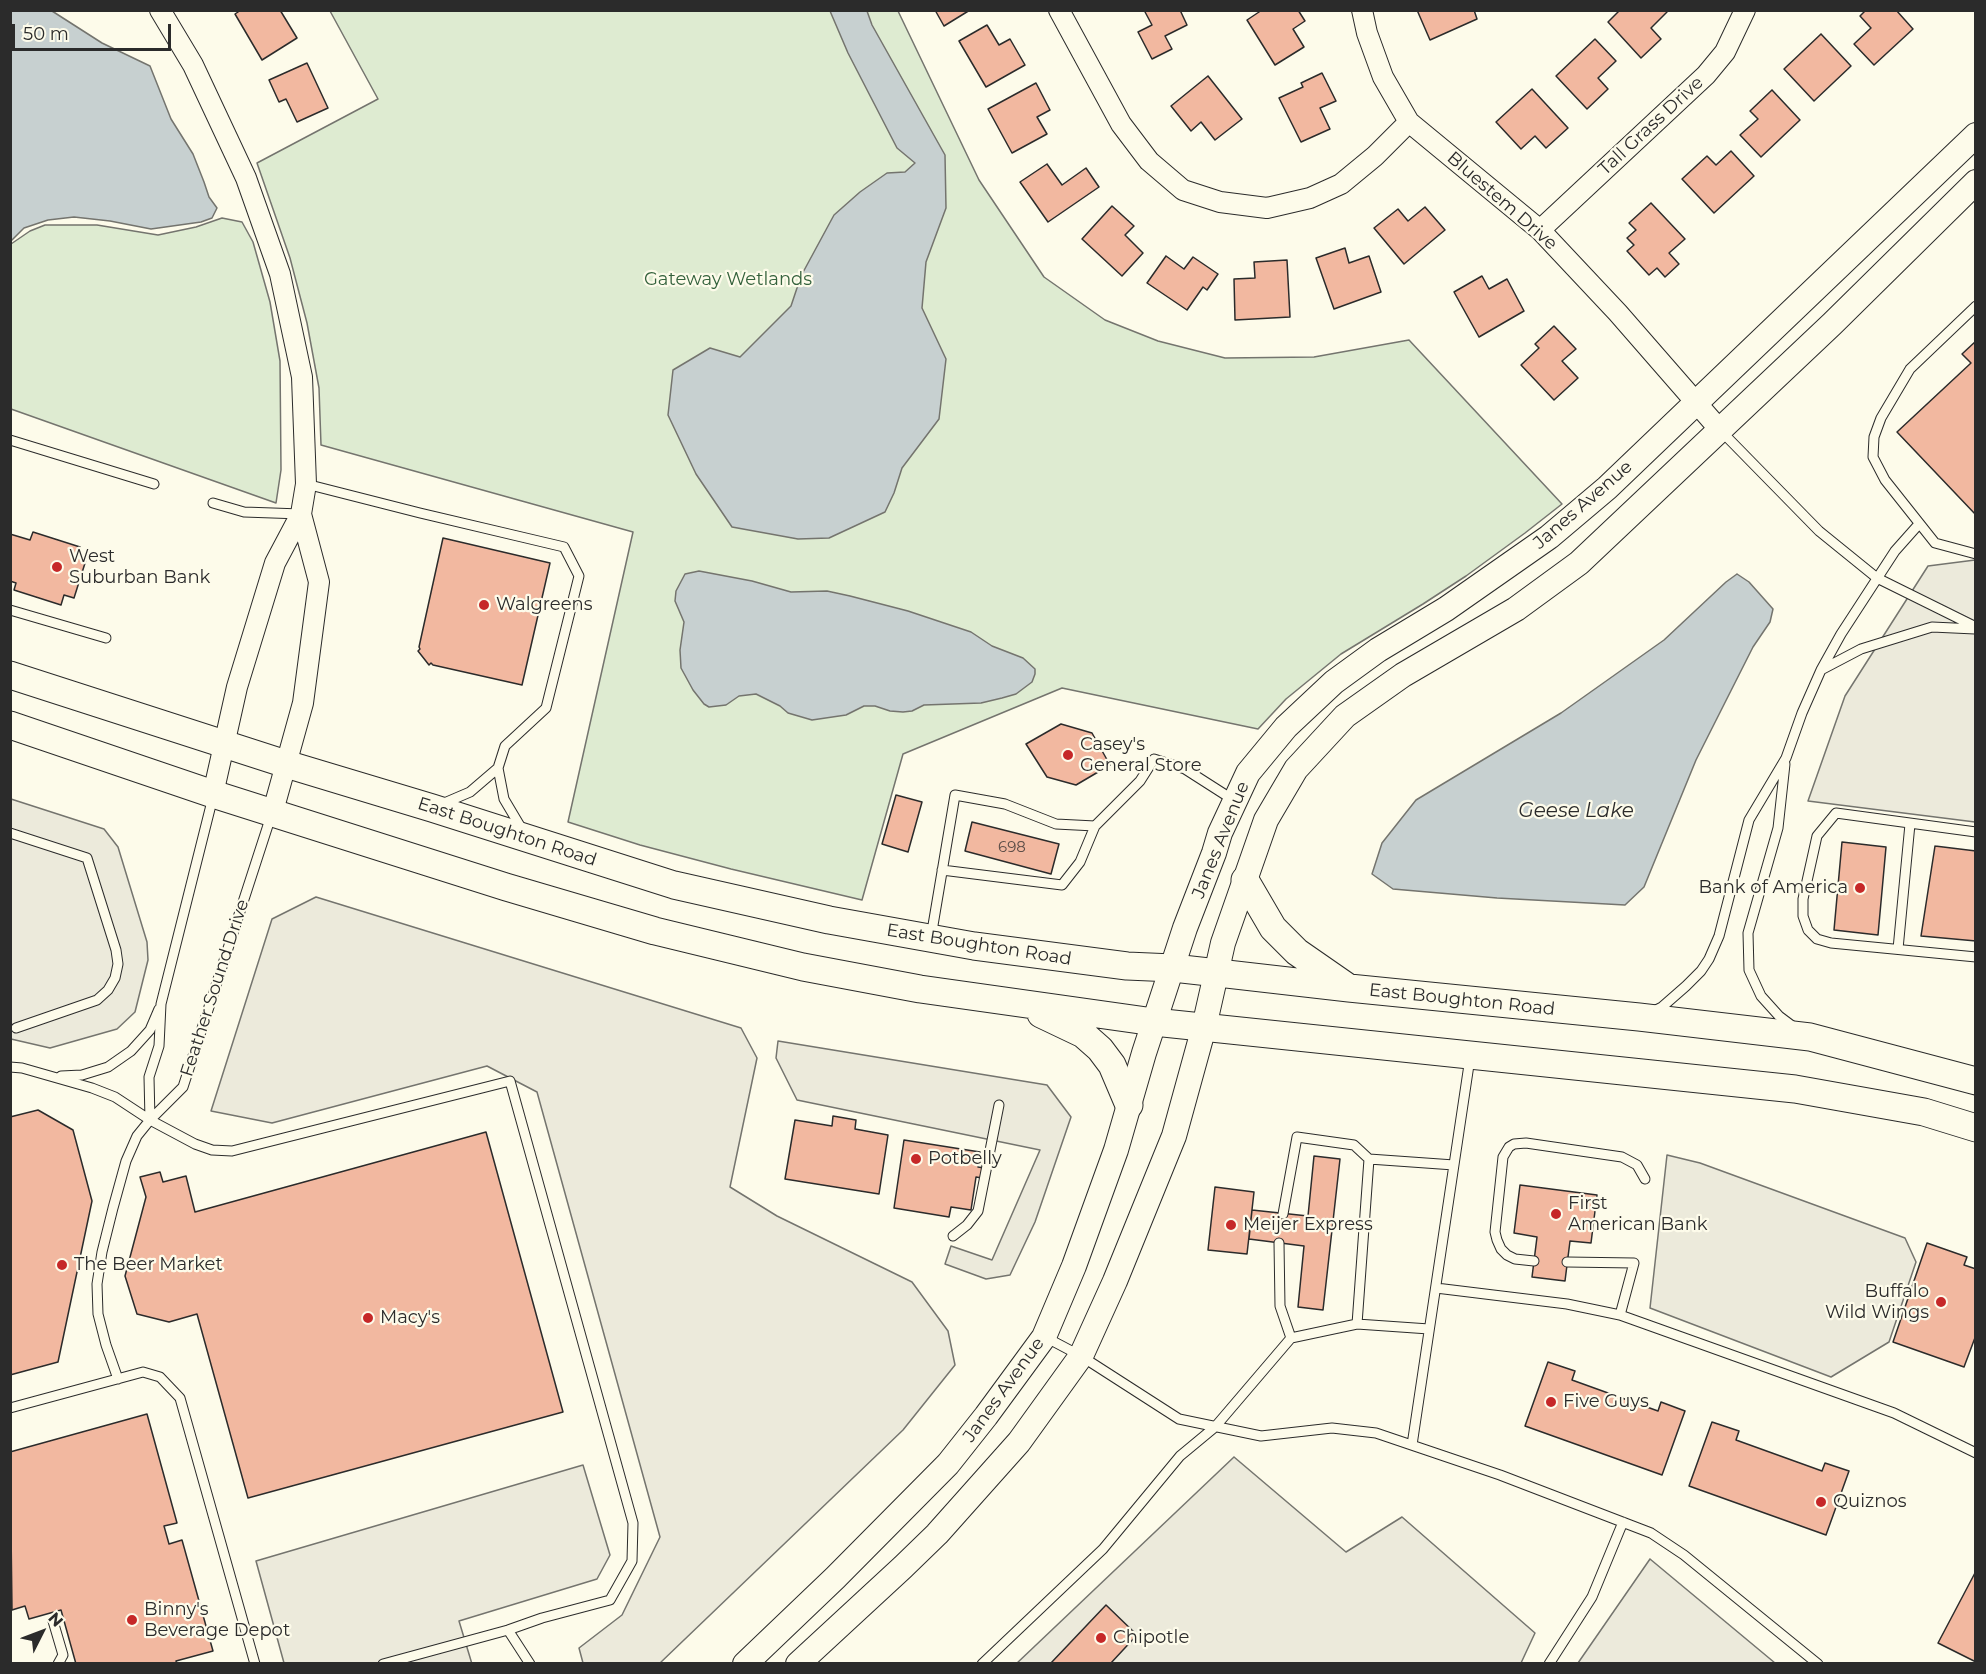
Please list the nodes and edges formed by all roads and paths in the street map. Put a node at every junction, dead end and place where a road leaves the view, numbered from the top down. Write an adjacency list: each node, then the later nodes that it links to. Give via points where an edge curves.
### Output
1 (160, 10): 14 (street, Feather Sound Drive, via 193,65 246,178 280,274 302,377)
2 (1059, 10): 5 (street, via 1121,124 1149,161 1183,190 1266,208 1310,198 1341,184)
3 (1362, 10): 5 (street, Bluestem Drive, via 1383,77)
4 (1745, 10): 8 (street, Tall Grass Drive, via 1725,52 1706,75)
5 (1409, 122): 8 (street, Bluestem Drive)
6 (1976, 135): 10 (street, Janes Avenue)
7 (1976, 182): 11 (street, Janes Avenue)
8 (1540, 230): 10 (street, Bluestem Drive)
9 (1976, 306): 17 (lane, via 1910,369 1874,437 1873,457 1885,480)
10 (1696, 402): 11 (street, Bluestem Drive); 31 (street, Janes Avenue, via 1607,488 1549,537 1334,682 1286,727 1248,773)
11 (1720, 430): 19 (lane, via 1819,531); 40 (street, Janes Avenue, via 1579,563 1516,609 1403,675 1344,716 1296,769 1266,820)
12 (10, 440): 13 (lane)
13 (154, 484)
14 (306, 484): 16 (street, Feather Sound Drive); 29 (lane, via 564,547 579,576 546,708 505,746)
15 (213, 503): 16 (lane, via 244,512)
16 (301, 514): 26 (street, Feather Sound Drive, via 275,563 237,687); 28 (street, Feather Sound Drive, via 319,582 303,702)
17 (1919, 524): 18 (lane, via 1935,543); 19 (lane, via 1894,551)
18 (1976, 554)
19 (1877, 578): 21 (lane); 23 (lane)
20 (10, 610): 22 (lane)
21 (1976, 628): 23 (lane, via 1924,629 1861,649)
22 (106, 638)
23 (1821, 670): 27 (lane)
24 (10, 675): 26 (main road, East Boughton Road)
25 (10, 725): 30 (main road)
26 (225, 744): 28 (main road, East Boughton Road); 30 (street, Feather Sound Drive)
27 (1786, 758): 49 (lane, via 1749,820 1719,936 1709,959 1662,1007); 53 (lane, via 1778,828 1748,933 1749,970 1761,996 1779,1016)
28 (286, 764): 32 (main road, East Boughton Road); 33 (street, Feather Sound Drive)
29 (498, 768): 32 (lane, via 470,792); 38 (lane, via 504,799)
30 (213, 794): 33 (main road); 47 (lane, Feather Sound Drive)
31 (1235, 801): 35 (lane, via 1185,769 1154,759 1140,781); 44 (street, Janes Avenue)
32 (432, 808): 38 (main road, East Boughton Road)
33 (273, 812): 48 (main road, via 655,931 803,967); 60 (lane, Feather Sound Drive, via 183,1087)
34 (1910, 824): 36 (lane); 42 (lane); 42 (lane, via 1836,813 1817,836 1803,899 1803,916 1808,930 1817,939 1831,944)
35 (1095, 826): 39 (lane, via 1080,862 1062,885); 39 (lane, via 1056,824 1005,804 956,795)
36 (1976, 832)
37 (10, 833): 51 (lane, via 87,858 118,964 115,978 97,1000)
38 (527, 838): 41 (main road, East Boughton Road, via 674,885 828,920)
39 (942, 870): 41 (lane)
40 (1245, 880): 45 (street, Janes Avenue, via 1223,943); 46 (main road, via 1273,928 1296,952)
41 (930, 938): 44 (main road, East Boughton Road, via 1127,966)
42 (1898, 949): 43 (lane)
43 (1976, 957)
44 (1173, 968): 45 (main road, East Boughton Road); 50 (street, Janes Avenue)
45 (1218, 972): 46 (main road, East Boughton Road); 52 (street, Janes Avenue)
46 (1349, 988): 49 (main road, East Boughton Road)
47 (161, 1004): 56 (lane, via 150,1030 131,1051 108,1067 82,1075); 60 (lane, Feather Sound Drive, via 159,1046 149,1077)
48 (1018, 1004): 50 (main road); 59 (main road, via 1083,1034 1100,1048)
49 (1639, 1017): 53 (main road, East Boughton Road)
50 (1154, 1022): 52 (main road); 59 (street, Janes Avenue)
51 (16, 1028)
52 (1204, 1028): 54 (main road); 76 (street, Janes Avenue, via 1174,1136)
53 (1810, 1037): 57 (main road, East Boughton Road)
54 (1471, 1055): 61 (main road, via 1795,1089 1924,1112); 63 (lane)
55 (10, 1066): 56 (lane)
56 (54, 1076): 60 (lane, via 115,1097)
57 (1976, 1081)
58 (999, 1105): 66 (lane, via 978,1210)
59 (1129, 1105): 74 (street, Janes Avenue, via 1074,1266)
60 (150, 1120): 77 (lane, via 137,1136 126,1161 97,1284 98,1314); 84 (lane, via 195,1144 232,1151 510,1081 633,1523 632,1561 610,1600)
61 (1976, 1128)
62 (1369, 1159): 63 (lane); 65 (lane, via 1354,1145 1297,1137); 72 (lane)
63 (1454, 1166): 70 (lane)
64 (1646, 1179): 68 (lane, via 1637,1165 1622,1157 1526,1143 1509,1147 1503,1157 1495,1232 1507,1255)
65 (1283, 1214)
66 (953, 1236)
67 (1279, 1243): 75 (lane, via 1280,1306)
68 (1534, 1261)
69 (1567, 1262): 71 (lane, via 1634,1263)
70 (1436, 1288): 71 (lane, via 1567,1304); 73 (lane)
71 (1620, 1315): 81 (lane, via 1894,1413)
72 (1357, 1324): 73 (lane); 75 (lane)
73 (1430, 1329): 80 (lane)
74 (1044, 1337): 76 (lane); 89 (street, Janes Avenue, via 948,1464)
75 (1291, 1338): 79 (lane)
76 (1081, 1356): 79 (lane, via 1179,1419); 90 (street, Janes Avenue, via 1019,1442 937,1534)
77 (118, 1378): 78 (lane); 86 (lane, via 143,1372 160,1377 180,1398)
78 (10, 1408)
79 (1215, 1427): 80 (lane, via 1261,1436 1332,1428 1376,1433); 91 (lane, via 1180,1456 1103,1549)
80 (1412, 1445): 82 (lane)
81 (1976, 1453)
82 (1623, 1522): 92 (lane, via 1592,1597); 93 (lane, via 1651,1533 1684,1555)
83 (53, 1621): 85 (lane, via 63,1655)
84 (508, 1630): 87 (lane); 88 (lane)
85 (58, 1664)
86 (255, 1664)
87 (383, 1664)
88 (530, 1664)
89 (745, 1664)
90 (798, 1664)
91 (982, 1664)
92 (1549, 1664)
93 (1818, 1664)

